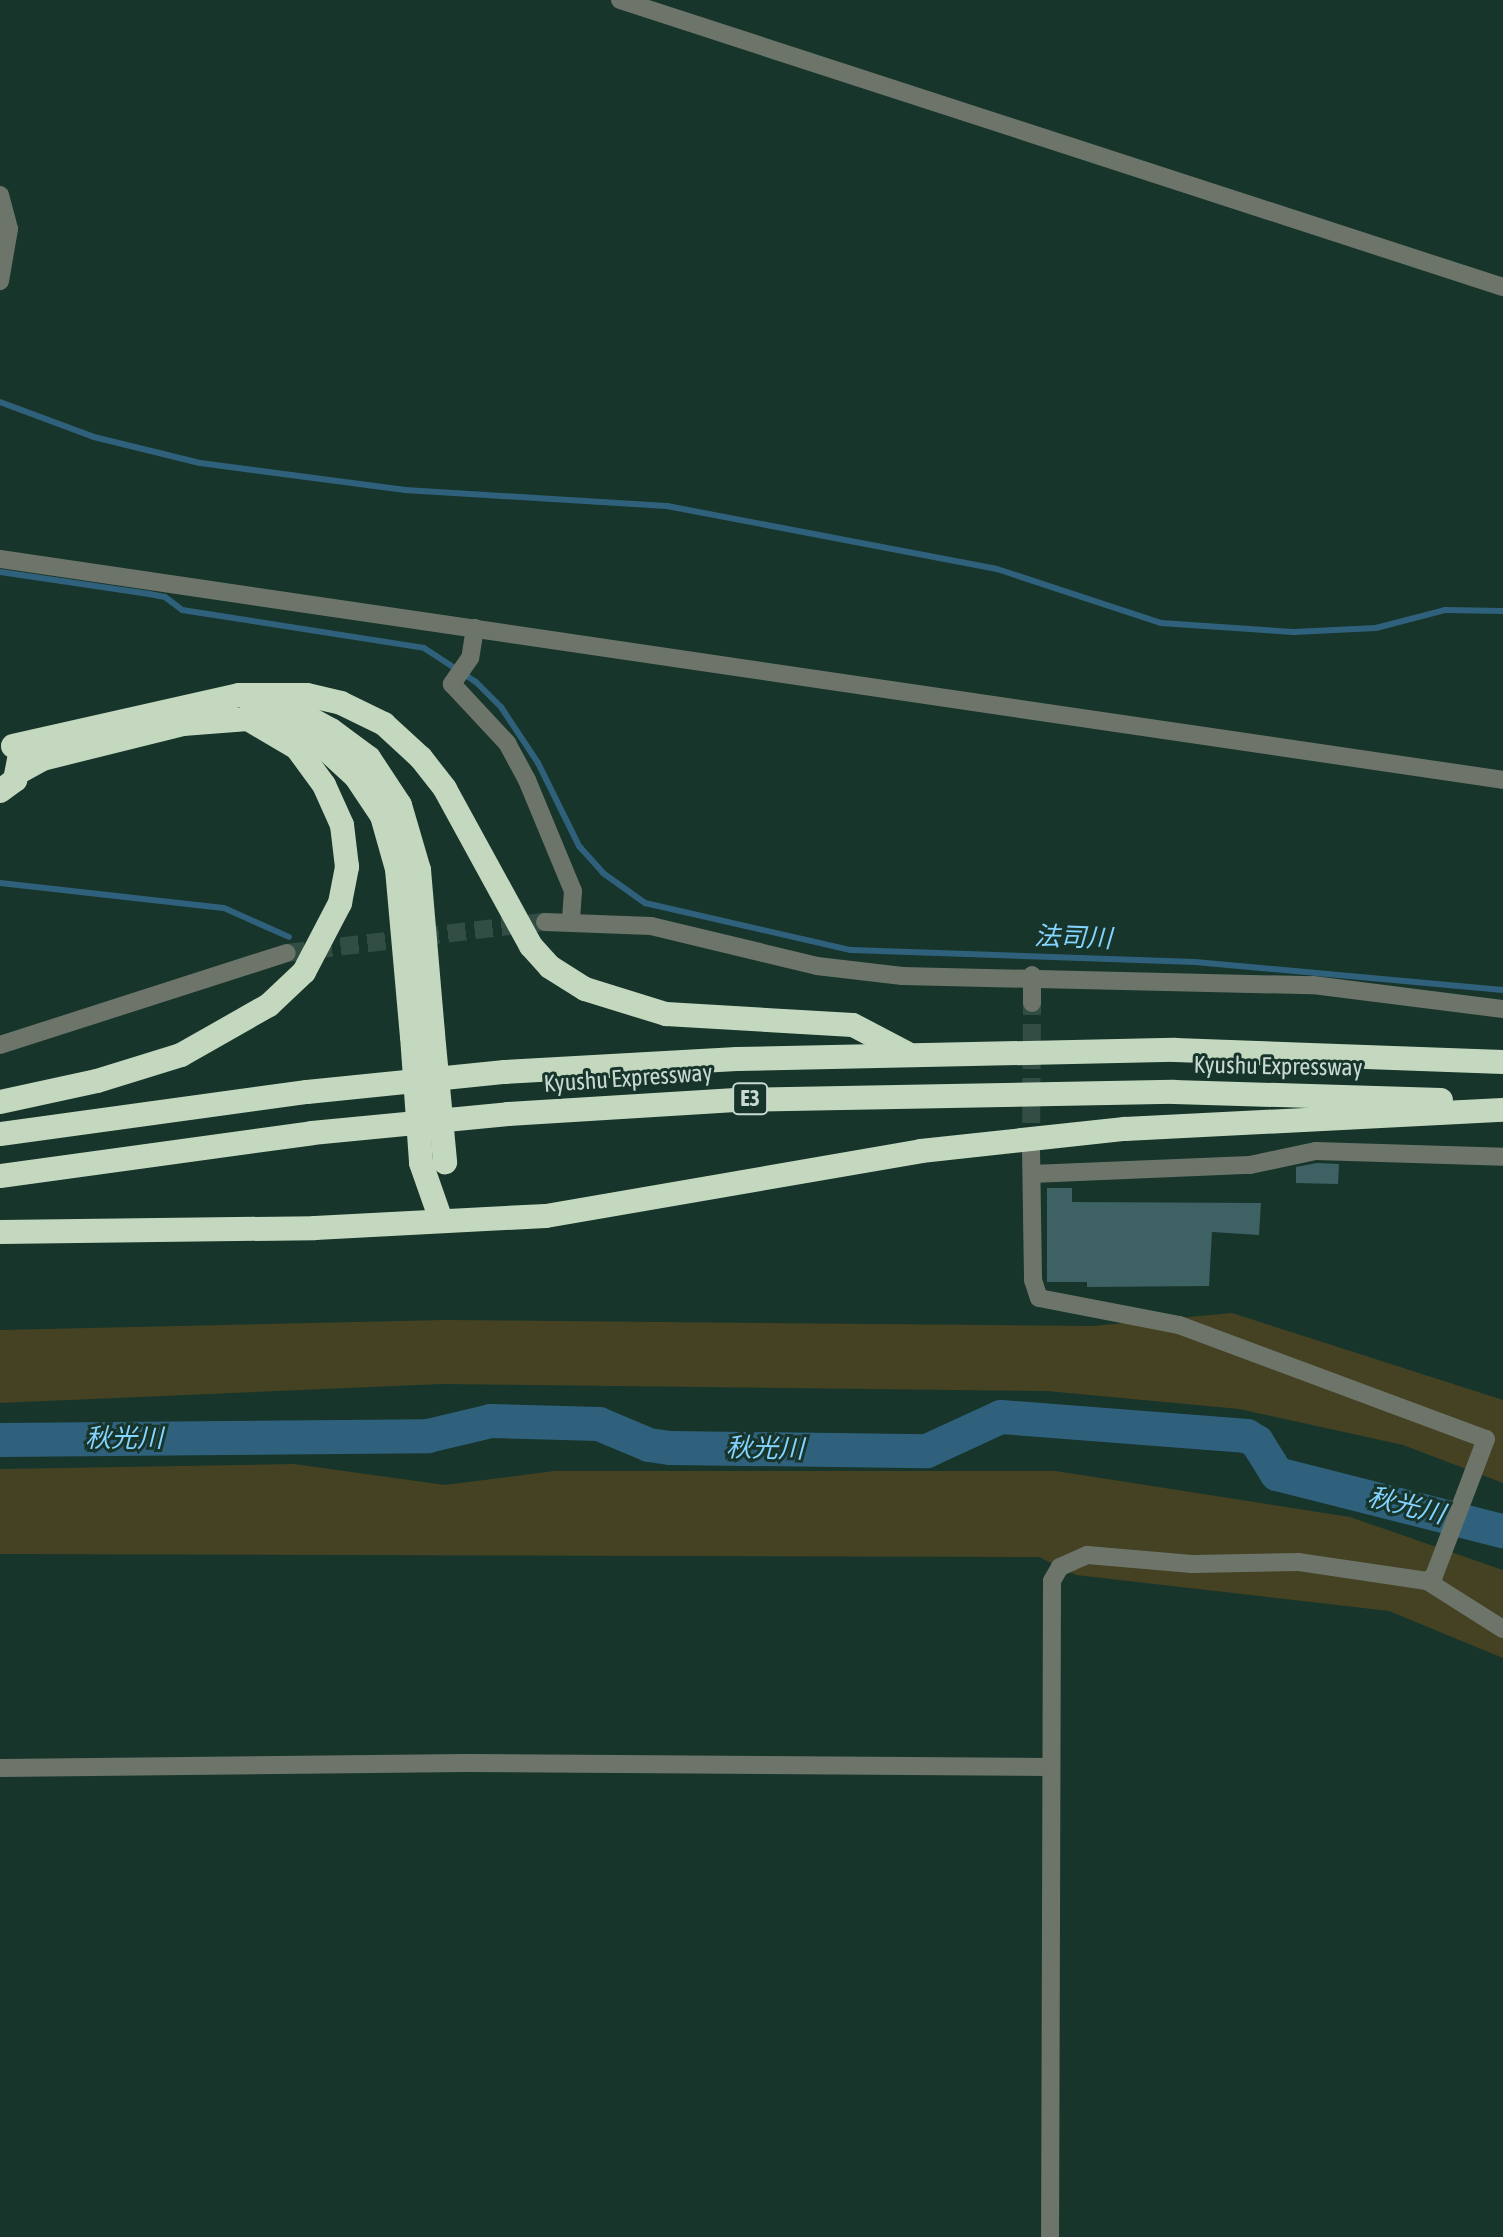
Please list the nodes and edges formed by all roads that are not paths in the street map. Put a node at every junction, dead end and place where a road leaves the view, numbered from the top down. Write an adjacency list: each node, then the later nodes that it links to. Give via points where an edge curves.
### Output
1 (620, 0): 4 (street)
2 (0, 195): 3 (street, via 9,229)
3 (0, 281)
4 (1503, 287)
5 (0, 559): 6 (street)
6 (475, 628): 11 (street); 13 (street, via 470,658 452,684 507,743 527,780 573,891)
7 (186, 706): 9 (highway); 19 (highway, via 245,705 309,718 369,758 400,805 419,870); 21 (highway, via 239,695 307,695 384,724 445,789 531,946 550,967 585,989 666,1014 853,1025)
8 (248, 719): 10 (highway, via 183,724 42,759); 19 (highway, via 318,742 356,777 382,816 397,869); 23 (highway, via 297,748 324,785 342,825 347,867 340,903 304,972 269,1005 181,1055 97,1081)
9 (6, 742): 10 (highway)
10 (19, 772): 12 (highway)
11 (1503, 780)
12 (0, 791)
13 (571, 921): 14 (street); 16 (street, via 651,926 817,966 902,976)
14 (545, 922)
15 (287, 953): 20 (street)
16 (1032, 975): 17 (street); 18 (street, via 1313,985)
17 (1032, 1003)
18 (1503, 1009)
19 (423, 1035): 30 (highway, bridge)
20 (0, 1045)
21 (908, 1054): 22 (highway, Kyushu Expressway / E3, via 1175,1050); 25 (highway, Kyushu Expressway / E3, via 505,1072 307,1092)
22 (1503, 1062)
23 (0, 1102)
24 (1503, 1107): 29 (highway, Kyushu Expressway / E3, via 1174,1092 740,1100 312,1133); 30 (highway, via 1110,1130 921,1151 546,1216)
25 (0, 1134)
26 (1031, 1150): 28 (street)
27 (1503, 1157): 28 (street, via 1316,1151 1250,1165)
28 (1032, 1174): 32 (street, via 1033,1280 1039,1298 1179,1325 1486,1439)
29 (0, 1176)
30 (441, 1220): 31 (highway, via 315,1228)
31 (0, 1232)
32 (1432, 1574): 33 (street); 34 (street, via 1299,1562 1074,1558 1052,1581)
33 (1503, 1629)
34 (1051, 1767): 35 (street, via 466,1763); 36 (street)
35 (0, 1768)
36 (1050, 2237)

